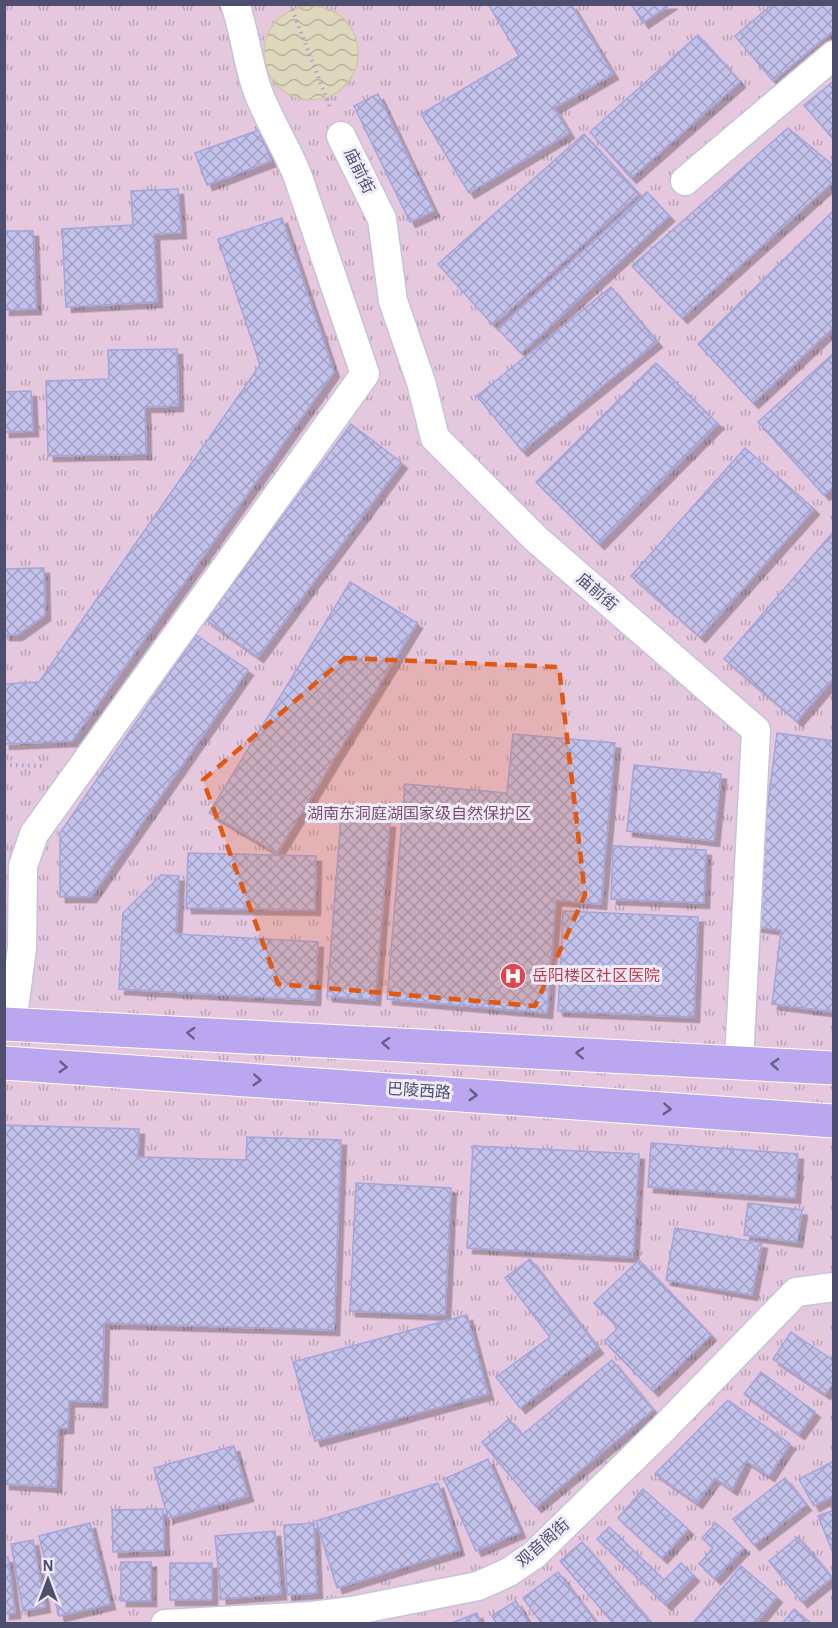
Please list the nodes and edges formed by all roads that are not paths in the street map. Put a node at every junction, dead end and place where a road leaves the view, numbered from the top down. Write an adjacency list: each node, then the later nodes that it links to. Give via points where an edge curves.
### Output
1 (235, 4): 5 (street, via 258,92 298,177 365,374 34,834 23,866 22,948)
2 (834, 55): 4 (street)
3 (342, 136): 6 (street, 庙前街, via 382,219 393,302 421,382 435,438 535,538 756,730)
4 (686, 181)
5 (8, 1024): 6 (main road, one-way to 5)
6 (739, 1061): 8 (main road, one-way to 6)
7 (4, 1062): 9 (main road, 巴陵西路, one-way to 9)
8 (834, 1068)
9 (834, 1121)
10 (834, 1287): 11 (street, 观音阁街, via 796,1292 543,1547 509,1572 478,1586 352,1611)
11 (165, 1623)

